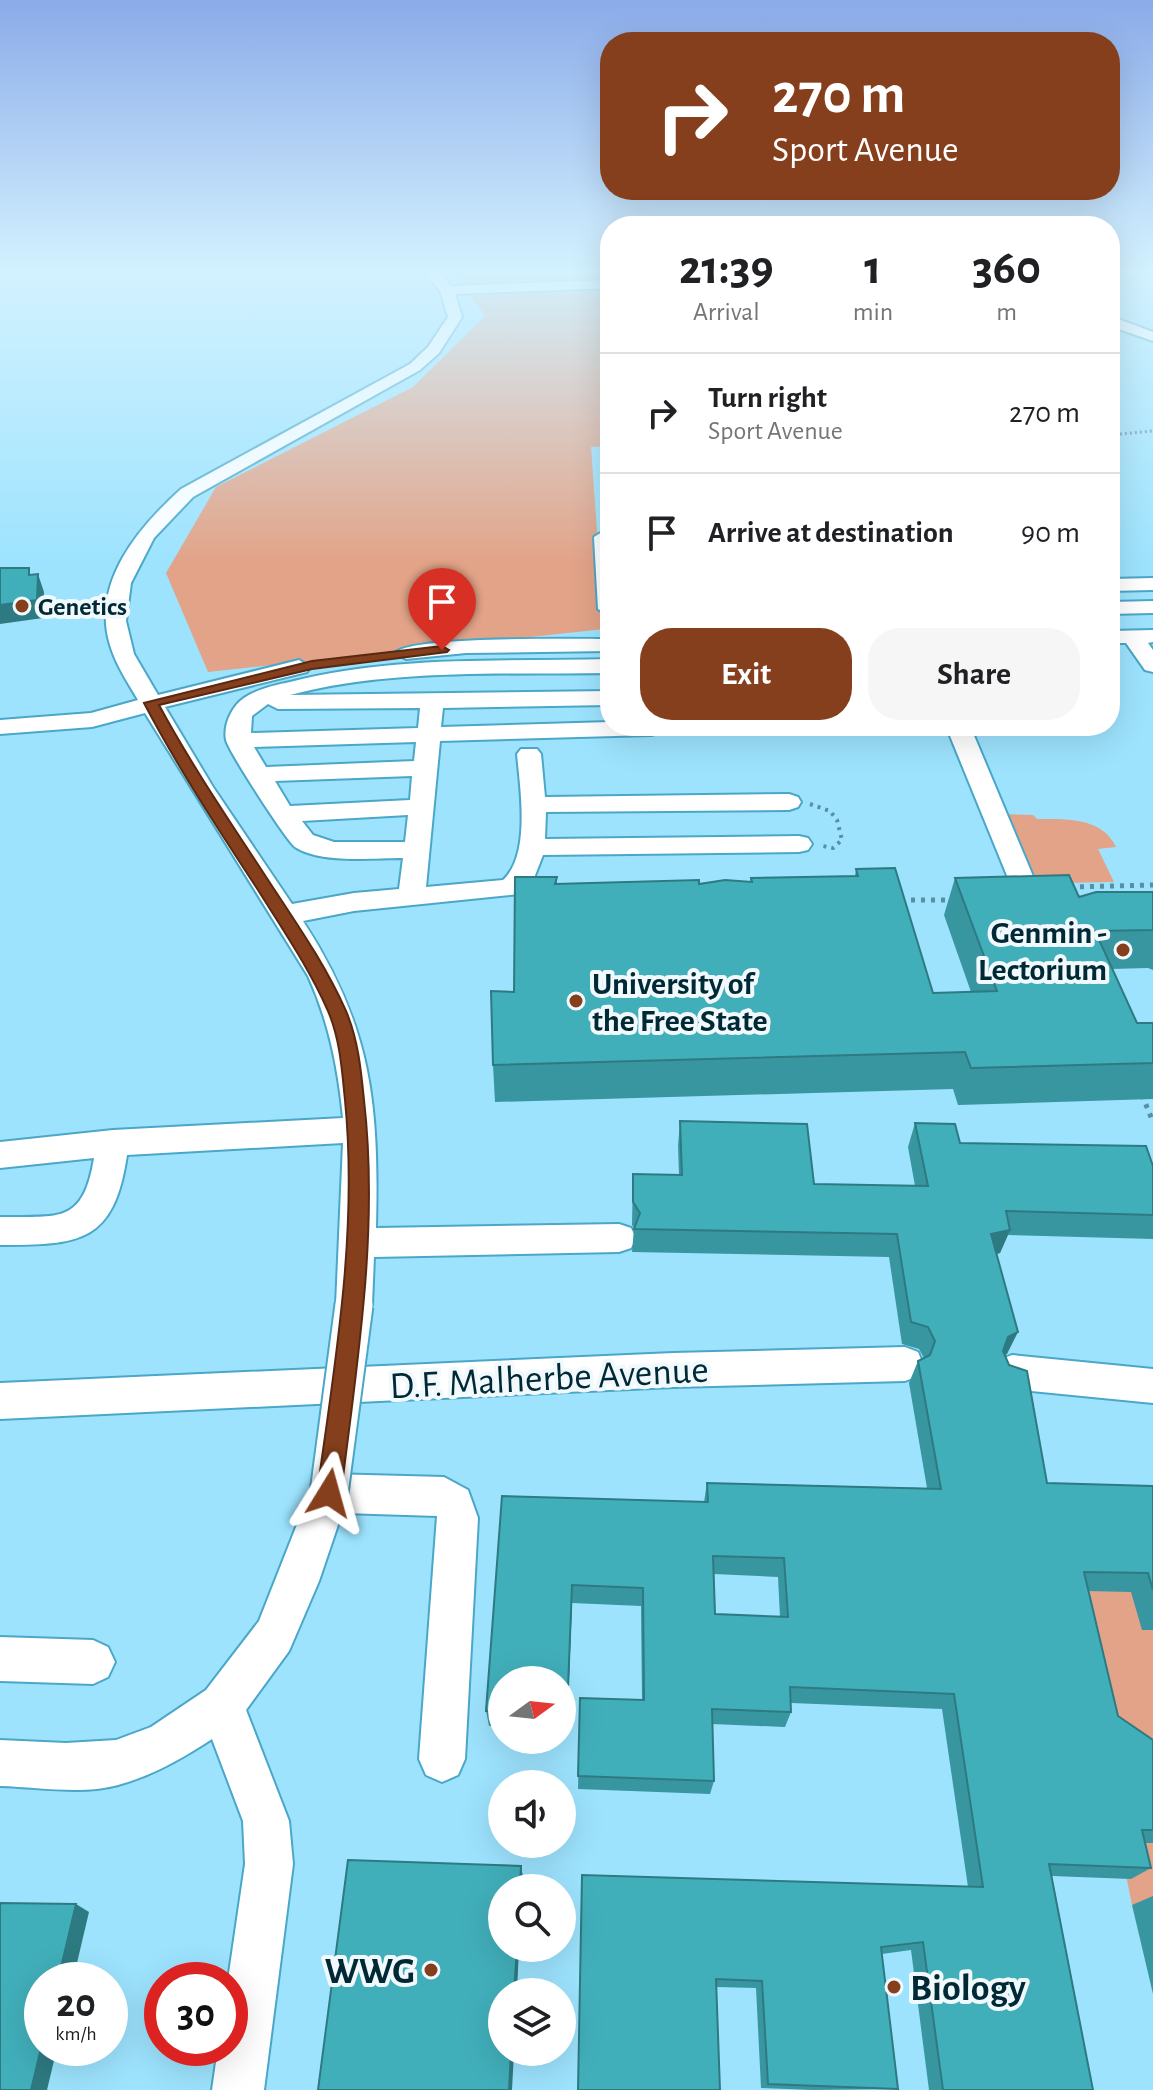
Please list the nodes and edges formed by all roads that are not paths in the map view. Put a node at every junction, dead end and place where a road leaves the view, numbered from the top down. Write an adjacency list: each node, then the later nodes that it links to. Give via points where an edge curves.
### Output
1 (410, 370): 13 (street, via 197,486 165,512 135,550 119,588 115,619 124,657)
2 (1153, 584): 3 (street)
3 (1120, 585)
4 (1153, 607): 5 (street)
5 (1120, 608)
6 (1132, 636): 9 (street)
7 (600, 652): 13 (street, via 466,647 394,654 312,665)
8 (600, 653): 12 (street, via 334,677)
9 (1153, 665)
10 (600, 698): 11 (street)
11 (432, 701): 12 (street); 16 (street)
12 (253, 702): 18 (street, via 241,714)
13 (151, 703): 14 (street, via 92,720); 31 (street, via 180,757)
14 (0, 727)
15 (600, 729): 16 (street)
16 (429, 734): 18 (street); 20 (street)
17 (962, 736): 29 (street)
18 (238, 740): 21 (street)
19 (529, 754): 23 (street)
20 (425, 768): 21 (street); 24 (street)
21 (260, 774): 25 (street)
22 (789, 802): 23 (street)
23 (531, 805): 27 (street)
24 (421, 807): 25 (street); 28 (street)
25 (283, 814): 28 (street, via 304,841 318,847)
26 (799, 844): 27 (street)
27 (532, 847): 30 (street, via 521,882 510,888)
28 (417, 850): 30 (street)
29 (1028, 894)
30 (412, 897): 31 (street)
31 (285, 915): 32 (street, via 339,1014 350,1054)
32 (358, 1130): 33 (street); 37 (street)
33 (113, 1143): 34 (street); 35 (street, via 101,1200 92,1214 59,1229)
34 (0, 1155)
35 (0, 1231)
36 (619, 1238): 37 (street)
37 (358, 1243): 42 (street, bridge)
38 (905, 1364): 41 (street, D.F. Malherbe Avenue)
39 (1012, 1372): 40 (street)
40 (1153, 1386)
41 (0, 1401)
42 (329, 1493): 45 (street, via 274,1636); 46 (street, via 444,1496 454,1504 458,1518)
43 (0, 1659): 44 (street)
44 (93, 1662)
45 (222, 1706): 47 (street, via 165,1744 116,1763); 48 (street, via 266,1821 269,1864)
46 (442, 1759)
47 (0, 1763)
48 (238, 2090)

